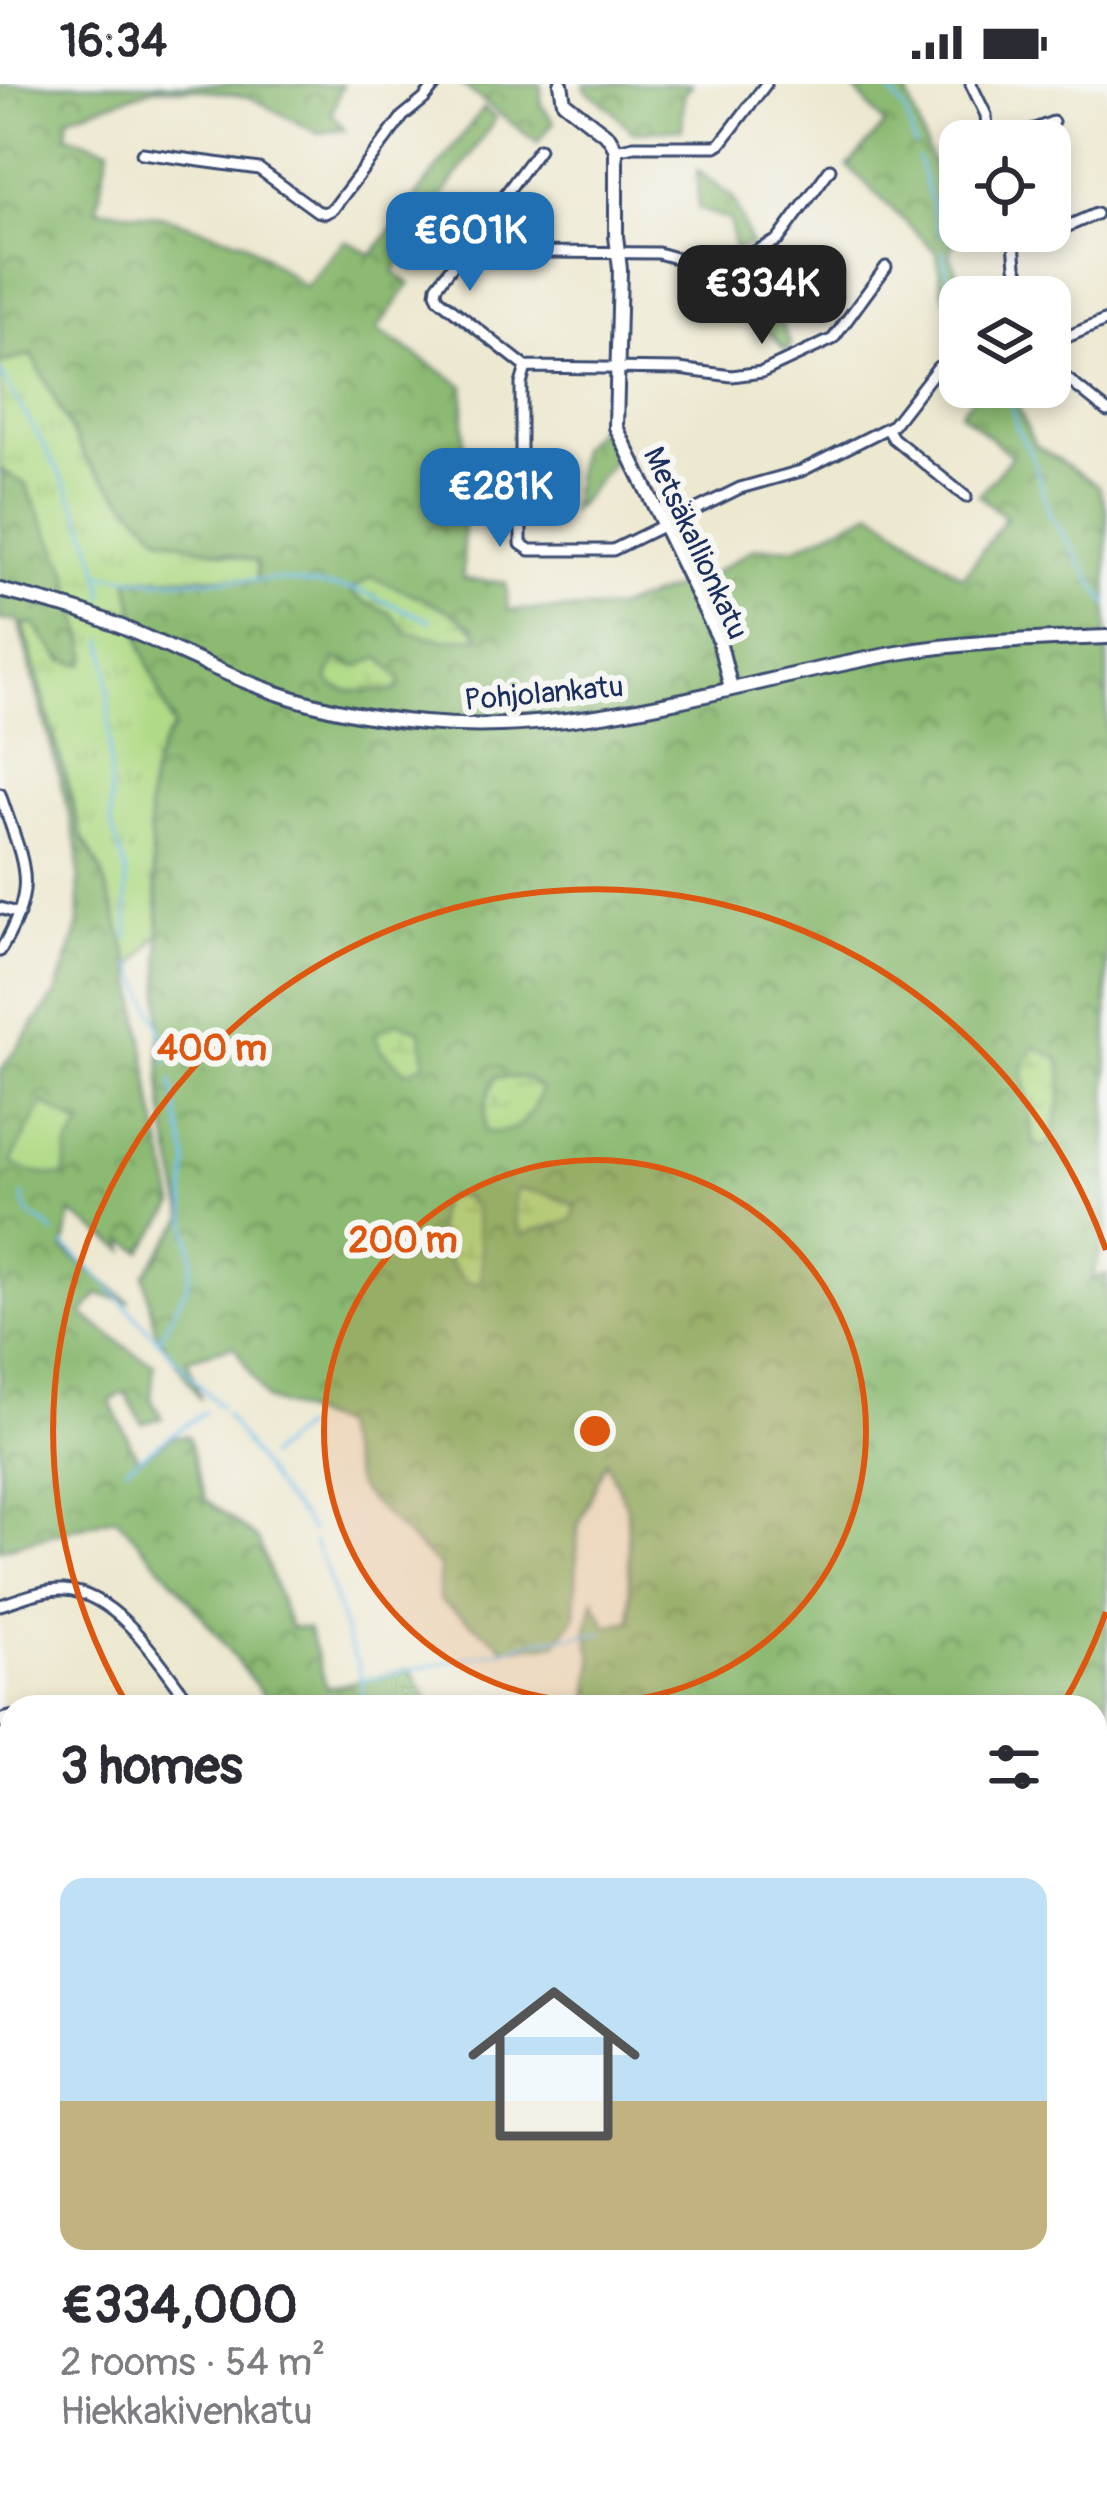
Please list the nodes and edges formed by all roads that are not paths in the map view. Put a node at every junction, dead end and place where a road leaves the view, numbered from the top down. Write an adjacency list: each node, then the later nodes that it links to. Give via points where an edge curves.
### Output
1 (436, 84): 8 (street, via 325,213 259,169)
2 (561, 84): 7 (main road, via 564,102)
3 (766, 84): 7 (street, via 716,146)
4 (971, 84): 5 (street)
5 (986, 120)
6 (539, 149): 10 (street)
7 (616, 150): 13 (main road, Metsäkallionkatu)
8 (142, 153)
9 (830, 170): 13 (street, via 778,240 732,263)
10 (490, 214): 13 (street, via 543,252); 17 (street, via 436,293)
11 (1096, 214): 12 (street)
12 (1071, 225)
13 (618, 253): 18 (main road, Metsäkallionkatu)
14 (886, 267): 18 (street, via 833,338 762,372)
15 (1107, 320): 16 (street)
16 (1071, 336)
17 (526, 367): 18 (street); 24 (street, via 521,544 613,550)
18 (619, 367): 24 (main road, Metsäkallionkatu, via 616,427)
19 (938, 367): 22 (street)
20 (1071, 382): 21 (street)
21 (1107, 411)
22 (887, 428): 23 (street); 24 (street)
23 (966, 496)
24 (664, 524): 27 (main road, Metsäkallionkatu, via 718,637)
25 (0, 590): 27 (main road, Pohjolankatu, via 79,611 258,686 380,718 532,725)
26 (1107, 637): 27 (main road, Pohjolankatu, via 904,652)
27 (731, 688)
28 (0, 794): 30 (street, via 26,873)
29 (0, 908): 30 (street)
30 (19, 914): 31 (street)
31 (0, 951)
32 (0, 1605): 33 (street, via 63,1590 104,1604)
33 (184, 1695)

